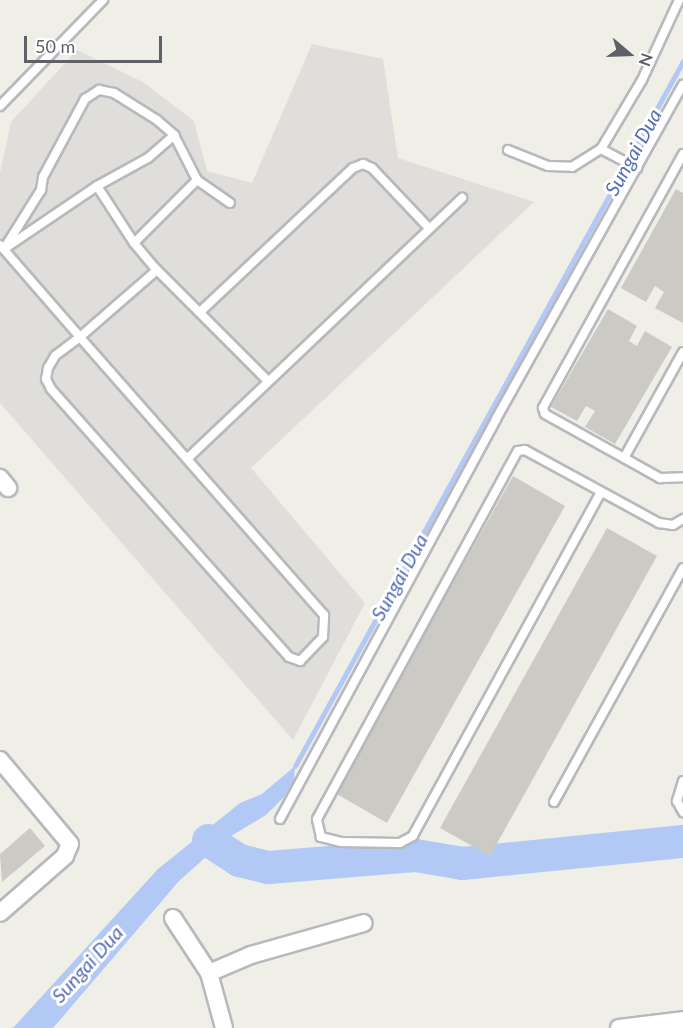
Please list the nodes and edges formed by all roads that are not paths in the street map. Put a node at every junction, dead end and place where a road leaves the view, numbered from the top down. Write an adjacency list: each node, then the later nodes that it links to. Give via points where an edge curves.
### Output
1 (103, 0): 4 (lane)
2 (679, 0): 6 (lane, via 642,80)
3 (683, 86): 9 (lane)
4 (0, 106)
5 (174, 135): 10 (lane); 11 (lane, via 148,158); 16 (lane, via 114,93 99,90 85,99 43,177 41,190)
6 (601, 149): 7 (lane, via 572,167 548,166); 9 (lane)
7 (508, 150)
8 (683, 154): 23 (lane, via 543,403 545,414)
9 (636, 167): 32 (lane)
10 (197, 180): 13 (lane); 15 (lane)
11 (97, 186): 15 (lane); 16 (lane)
12 (462, 198): 14 (lane)
13 (230, 204)
14 (429, 228): 18 (lane, via 372,168 363,164 353,168); 21 (lane)
15 (134, 243): 17 (lane)
16 (2, 247): 19 (lane)
17 (157, 270): 18 (lane); 19 (lane)
18 (200, 312): 21 (lane)
19 (80, 337): 22 (lane); 22 (lane, via 55,356 48,368 46,379 51,388 289,657 295,661 307,657 323,637 324,615)
20 (683, 352): 23 (lane)
21 (268, 381): 22 (lane)
22 (188, 458)
23 (624, 459): 24 (lane, via 660,478)
24 (683, 477)
25 (601, 492): 25 (lane, via 413,836 400,843 340,842 321,837 317,819 512,457 525,450); 26 (lane, via 659,523 673,525)
26 (683, 519)
27 (683, 568): 30 (lane)
28 (0, 760): 33 (street, via 70,844 64,856)
29 (683, 781): 31 (lane, via 677,801)
30 (554, 802)
31 (683, 812)
32 (280, 819)
33 (0, 913)
34 (173, 918): 36 (street)
35 (363, 923): 36 (street, via 251,955)
36 (209, 973): 38 (street)
37 (683, 1020): 39 (street)
38 (224, 1028)
39 (619, 1028)

